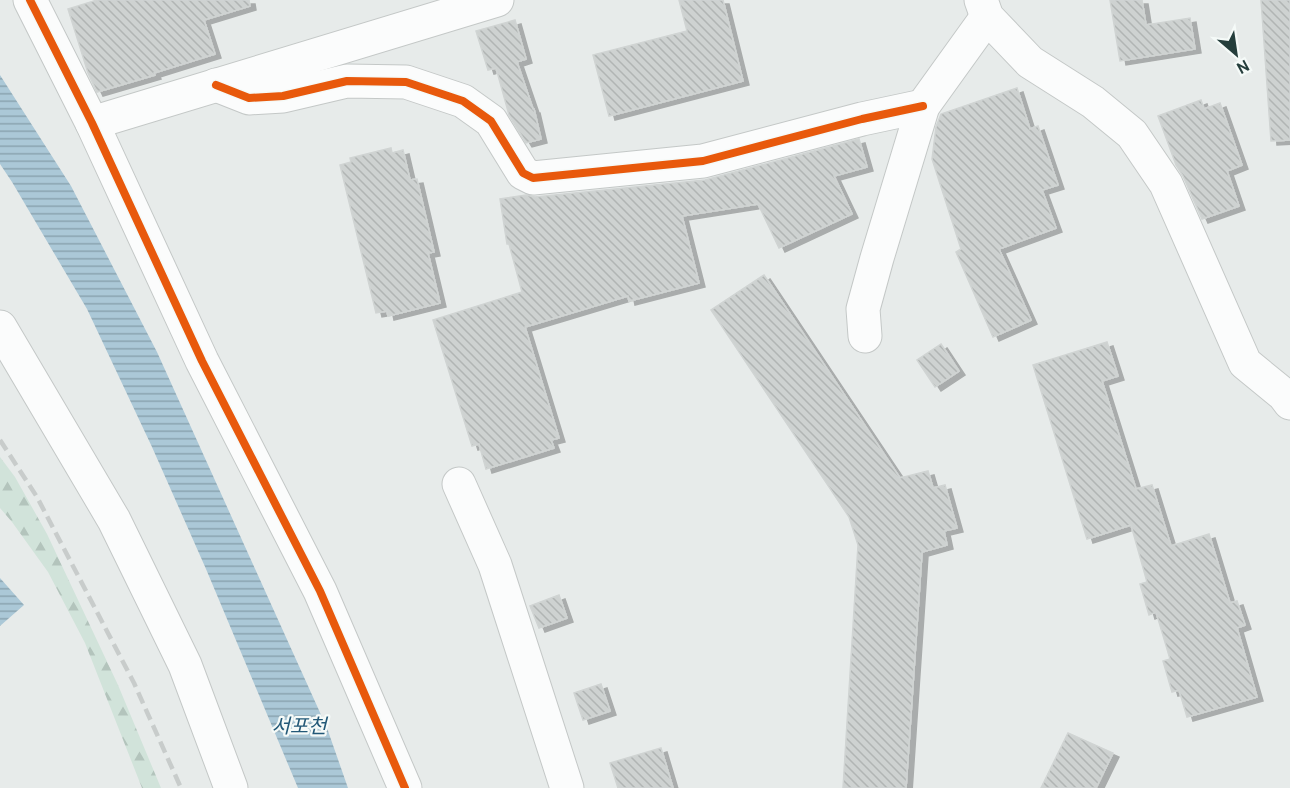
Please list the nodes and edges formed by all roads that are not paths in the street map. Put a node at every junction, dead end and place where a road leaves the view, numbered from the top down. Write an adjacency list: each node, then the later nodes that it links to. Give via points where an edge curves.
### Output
1 (30, 0): 6 (street)
2 (497, 0): 4 (street)
3 (984, 8): 5 (street); 9 (street, via 1030,63 1093,102 1132,134 1166,184 1245,363)
4 (216, 86): 5 (street, via 249,98 283,96 347,81 406,82 464,101 491,121 523,173 533,178 703,161); 6 (street)
5 (923, 106): 8 (street, via 863,309)
6 (92, 123): 12 (street, via 202,361 320,591)
7 (0, 327): 11 (street, via 114,520 185,665)
8 (865, 336)
9 (1290, 403)
10 (459, 484): 13 (street, via 495,565)
11 (231, 788)
12 (405, 788)
13 (567, 788)

